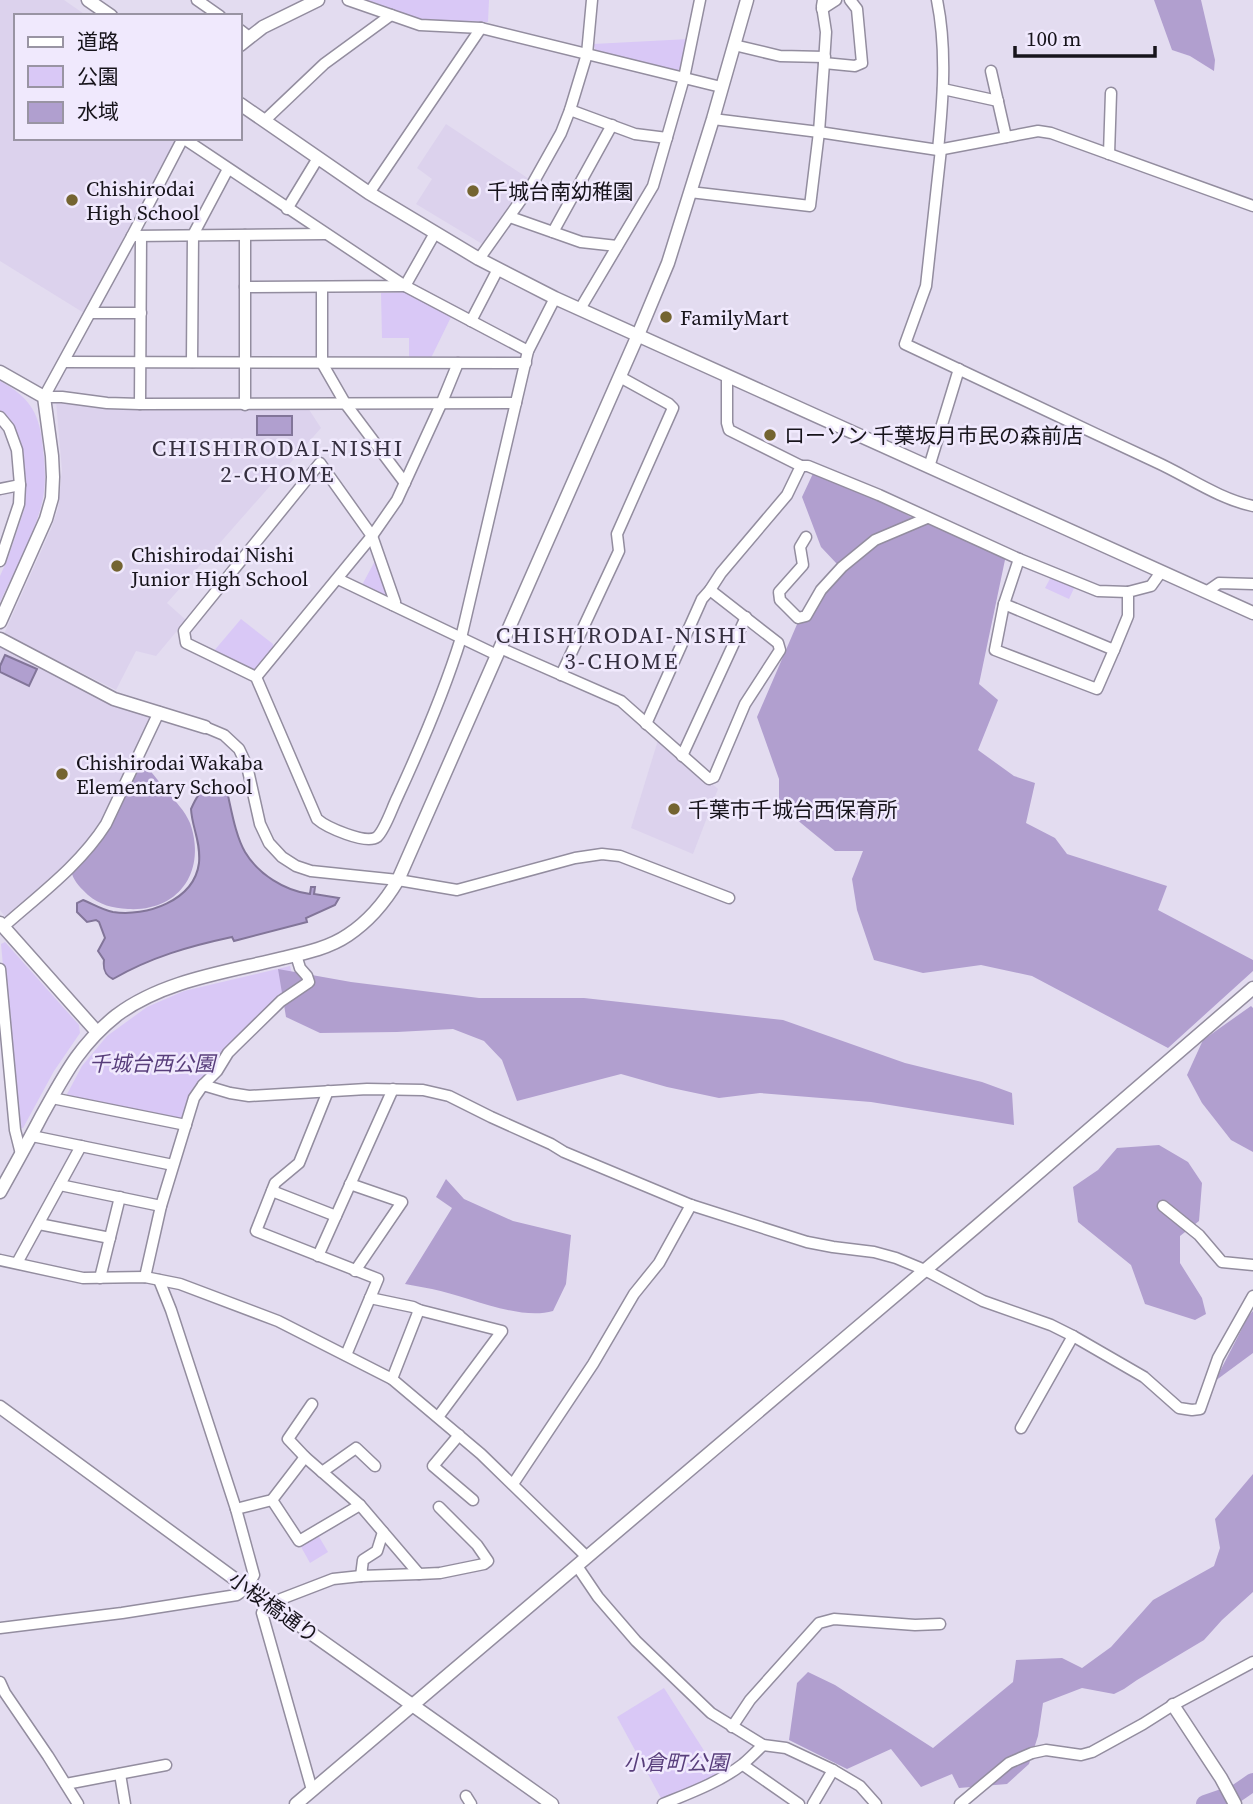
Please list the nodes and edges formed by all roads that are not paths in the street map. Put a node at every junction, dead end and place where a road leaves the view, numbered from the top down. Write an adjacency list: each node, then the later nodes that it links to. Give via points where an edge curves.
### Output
1 (88, 0): 12 (street)
2 (317, 0): 16 (street)
3 (348, 0): 14 (street)
4 (592, 0): 18 (street)
5 (700, 0): 21 (street)
6 (747, 0): 17 (street)
7 (836, 0): 11 (street)
8 (850, 0): 19 (street, via 857,9 862,63 855,66)
9 (937, 0): 23 (street)
10 (203, 1): 13 (street)
11 (822, 4): 19 (street)
12 (108, 14)
13 (218, 14)
14 (391, 15): 15 (street, via 420,26); 29 (street, via 324,64)
15 (481, 28): 18 (street); 41 (street)
16 (243, 37)
17 (734, 45): 19 (street); 22 (street)
18 (587, 54): 21 (street); 27 (street)
19 (824, 60): 31 (street)
20 (991, 71): 25 (street)
21 (684, 78): 22 (street); 33 (street)
22 (721, 87): 28 (street)
23 (943, 89): 25 (street); 36 (street)
24 (1111, 93): 37 (street)
25 (998, 101): 32 (street)
26 (242, 105): 29 (street)
27 (570, 110): 30 (street); 44 (street, via 549,158)
28 (713, 119): 31 (street); 40 (street)
29 (264, 121): 38 (street)
30 (612, 125): 33 (street); 45 (street)
31 (820, 132): 36 (street); 40 (street, via 810,206)
32 (1006, 137): 36 (street); 37 (street, via 1051,133)
33 (667, 138): 51 (street, via 653,186)
34 (182, 140): 50 (street)
35 (186, 140): 39 (street)
36 (939, 149): 70 (street, via 926,286 905,344)
37 (1109, 154): 42 (street)
38 (318, 158): 41 (street); 43 (street)
39 (228, 169): 43 (street); 48 (street)
40 (690, 192): 62 (street, via 668,263)
41 (369, 193): 46 (street)
42 (1253, 206)
43 (287, 209): 47 (street)
44 (510, 217): 45 (street); 52 (street)
45 (553, 232): 51 (street, via 581,242)
46 (435, 233): 52 (street); 54 (street)
47 (325, 234): 49 (street); 54 (street)
48 (193, 235): 49 (street); 50 (street); 66 (street)
49 (245, 235): 55 (street)
50 (136, 236): 59 (street); 60 (street)
51 (617, 246): 58 (street)
52 (479, 259): 53 (street)
53 (498, 269): 57 (street); 61 (street)
54 (405, 286): 56 (street); 61 (street)
55 (245, 287): 56 (street); 67 (street)
56 (322, 287): 68 (street)
57 (555, 298): 58 (street); 63 (street)
58 (580, 309): 62 (street)
59 (91, 313): 60 (street); 64 (street)
60 (141, 313): 65 (street)
61 (471, 321): 63 (street)
62 (638, 335): 72 (street); 73 (street)
63 (527, 357): 69 (street); 77 (street)
64 (64, 362): 65 (street); 74 (street)
65 (141, 362): 66 (street); 78 (street)
66 (192, 362): 67 (street)
67 (245, 362): 68 (street); 79 (street)
68 (322, 363): 69 (street); 76 (street)
69 (458, 363): 75 (street)
70 (959, 369): 83 (street); 87 (street)
71 (0, 372): 74 (street)
72 (727, 376): 82 (street, via 729,430); 83 (street)
73 (620, 377): 108 (street); 109 (street, via 673,408 617,534 619,551)
74 (44, 397): 78 (street); 104 (street, via 52,498)
75 (442, 402): 76 (street); 77 (street); 84 (street)
76 (345, 403): 79 (street); 84 (street)
77 (516, 403): 105 (street)
78 (141, 404): 79 (street)
79 (246, 405)
80 (0, 416): 81 (street)
81 (5, 429): 85 (street, via 17,450)
82 (801, 466): 88 (street); 97 (street, via 787,495)
83 (929, 467): 94 (street)
84 (405, 483): 89 (street)
85 (20, 485): 86 (street); 91 (street, via 19,504)
86 (0, 489)
87 (1253, 506)
88 (927, 518): 90 (street, via 875,540 842,567 806,616 798,618 779,600 779,592 803,565 800,547); 92 (street)
89 (372, 536): 95 (street); 101 (street); 110 (street, via 320,463 184,631 186,643)
90 (806, 537)
91 (4, 540): 93 (street)
92 (1019, 559): 98 (street, via 1098,592); 100 (street)
93 (0, 561)
94 (1161, 572): 98 (street, via 1151,586); 99 (street)
95 (338, 579): 101 (street); 110 (street)
96 (1253, 584): 99 (street, via 1219,583)
97 (710, 590): 103 (street); 112 (street)
98 (1128, 592): 107 (street, via 1128,616)
99 (1206, 592): 102 (street)
100 (1004, 604): 107 (street); 107 (street, via 995,650 1097,689)
101 (393, 605): 105 (street)
102 (1253, 613)
103 (746, 617): 114 (street); 114 (street, via 778,642 780,650 745,705 714,776 709,779)
104 (0, 622)
105 (461, 638): 108 (street); 110 (street, via 407,778 385,825 372,839 360,839 317,819)
106 (0, 639): 111 (street, via 106,695)
107 (1114, 650)
108 (499, 652): 109 (street); 115 (street)
109 (561, 675): 112 (street, via 621,701)
110 (256, 677)
111 (159, 712): 113 (street); 117 (street, via 96,840)
112 (646, 724): 114 (street)
113 (205, 727): 115 (street, via 224,735 239,750 260,824 282,857 311,871)
114 (682, 756)
115 (398, 880): 116 (street, via 457,890 602,854 620,856); 118 (street, via 370,918 348,935)
116 (729, 898)
117 (2, 925): 121 (street)
118 (296, 955): 121 (street, via 164,989); 123 (street, via 309,982 281,1001)
119 (0, 969): 122 (street)
120 (1253, 988): 148 (street)
121 (97, 1032): 126 (street)
122 (3, 1046): 130 (street)
123 (203, 1085): 125 (street, via 249,1096); 127 (street)
124 (393, 1090): 125 (street); 132 (street); 137 (street, via 449,1096 564,1152)
125 (328, 1091): 134 (street, via 299,1163)
126 (52, 1097): 127 (street); 128 (street)
127 (186, 1125): 131 (street)
128 (32, 1136): 129 (street); 130 (street)
129 (81, 1146): 131 (street); 133 (street)
130 (21, 1154): 135 (street)
131 (173, 1165): 138 (street)
132 (351, 1184): 140 (street); 147 (street, via 402,1202)
133 (60, 1185): 136 (street); 141 (street)
134 (272, 1191): 140 (street); 143 (street, via 256,1231)
135 (0, 1192)
136 (120, 1197): 138 (street); 142 (street)
137 (691, 1205): 148 (street, via 807,1242 874,1252); 166 (street, via 659,1263 634,1294)
138 (161, 1206): 149 (street)
139 (1163, 1206): 146 (street, via 1199,1235 1222,1262)
140 (336, 1216): 143 (street)
141 (39, 1224): 142 (street); 145 (street)
142 (110, 1238): 150 (street)
143 (318, 1256): 147 (street)
144 (0, 1260): 145 (street)
145 (17, 1264): 150 (street)
146 (1253, 1265)
147 (355, 1270): 153 (street, via 378,1279)
148 (925, 1270): 155 (street, via 983,1301); 173 (street)
149 (145, 1277): 150 (street); 151 (street)
150 (100, 1278)
151 (159, 1280): 156 (street, via 278,1321); 171 (street)
152 (1253, 1297): 155 (street, via 1218,1358 1200,1409 1179,1408 1144,1377)
153 (370, 1298): 154 (street); 156 (street)
154 (419, 1310): 157 (street); 160 (street, via 502,1331)
155 (1073, 1336): 161 (street)
156 (346, 1355): 157 (street)
157 (392, 1379): 160 (street)
158 (312, 1404): 163 (street, via 288,1439)
159 (0, 1407): 176 (street, 小桜橋通り)
160 (438, 1417): 162 (street)
161 (1021, 1428)
162 (459, 1435): 166 (street); 168 (street, via 433,1466)
163 (305, 1457): 165 (street); 167 (street)
164 (375, 1466): 165 (street, via 356,1448)
165 (322, 1472): 169 (street)
166 (513, 1484): 173 (street)
167 (272, 1500): 169 (street, via 299,1541); 171 (street)
168 (473, 1500)
169 (360, 1504): 172 (street)
170 (439, 1507): 174 (street, via 488,1561)
171 (236, 1509): 176 (street, via 254,1575)
172 (383, 1532): 174 (street); 175 (street, via 377,1551 363,1560)
173 (582, 1562): 182 (street); 184 (street, via 598,1597 636,1641 711,1713)
174 (419, 1574): 175 (street)
175 (361, 1576): 177 (street, via 334,1579)
176 (247, 1588): 177 (street, 小桜橋通り); 179 (street, via 237,1595)
177 (268, 1604): 182 (street, 小桜橋通り); 191 (street, via 262,1613)
178 (940, 1624): 184 (street, via 834,1619 819,1623 750,1700)
179 (0, 1628)
180 (1253, 1662): 183 (street)
181 (0, 1682): 190 (street)
182 (413, 1705): 191 (street); 195 (street, 小桜橋通り)
183 (1174, 1705): 200 (street, via 1092,1752 1046,1750 1009,1762); 201 (street)
184 (732, 1727): 185 (street)
185 (763, 1745): 187 (street); 188 (street, via 786,1748)
186 (166, 1765): 189 (street)
187 (743, 1765): 196 (street); 197 (street)
188 (832, 1770): 198 (street); 199 (street, via 860,1786)
189 (120, 1774): 190 (street); 193 (street)
190 (66, 1784): 192 (street)
191 (312, 1790): 194 (street)
192 (78, 1804)
193 (125, 1804)
194 (296, 1804)
195 (552, 1804)
196 (663, 1804)
197 (799, 1804)
198 (813, 1804)
199 (876, 1804)
200 (960, 1804)
201 (1235, 1804)

